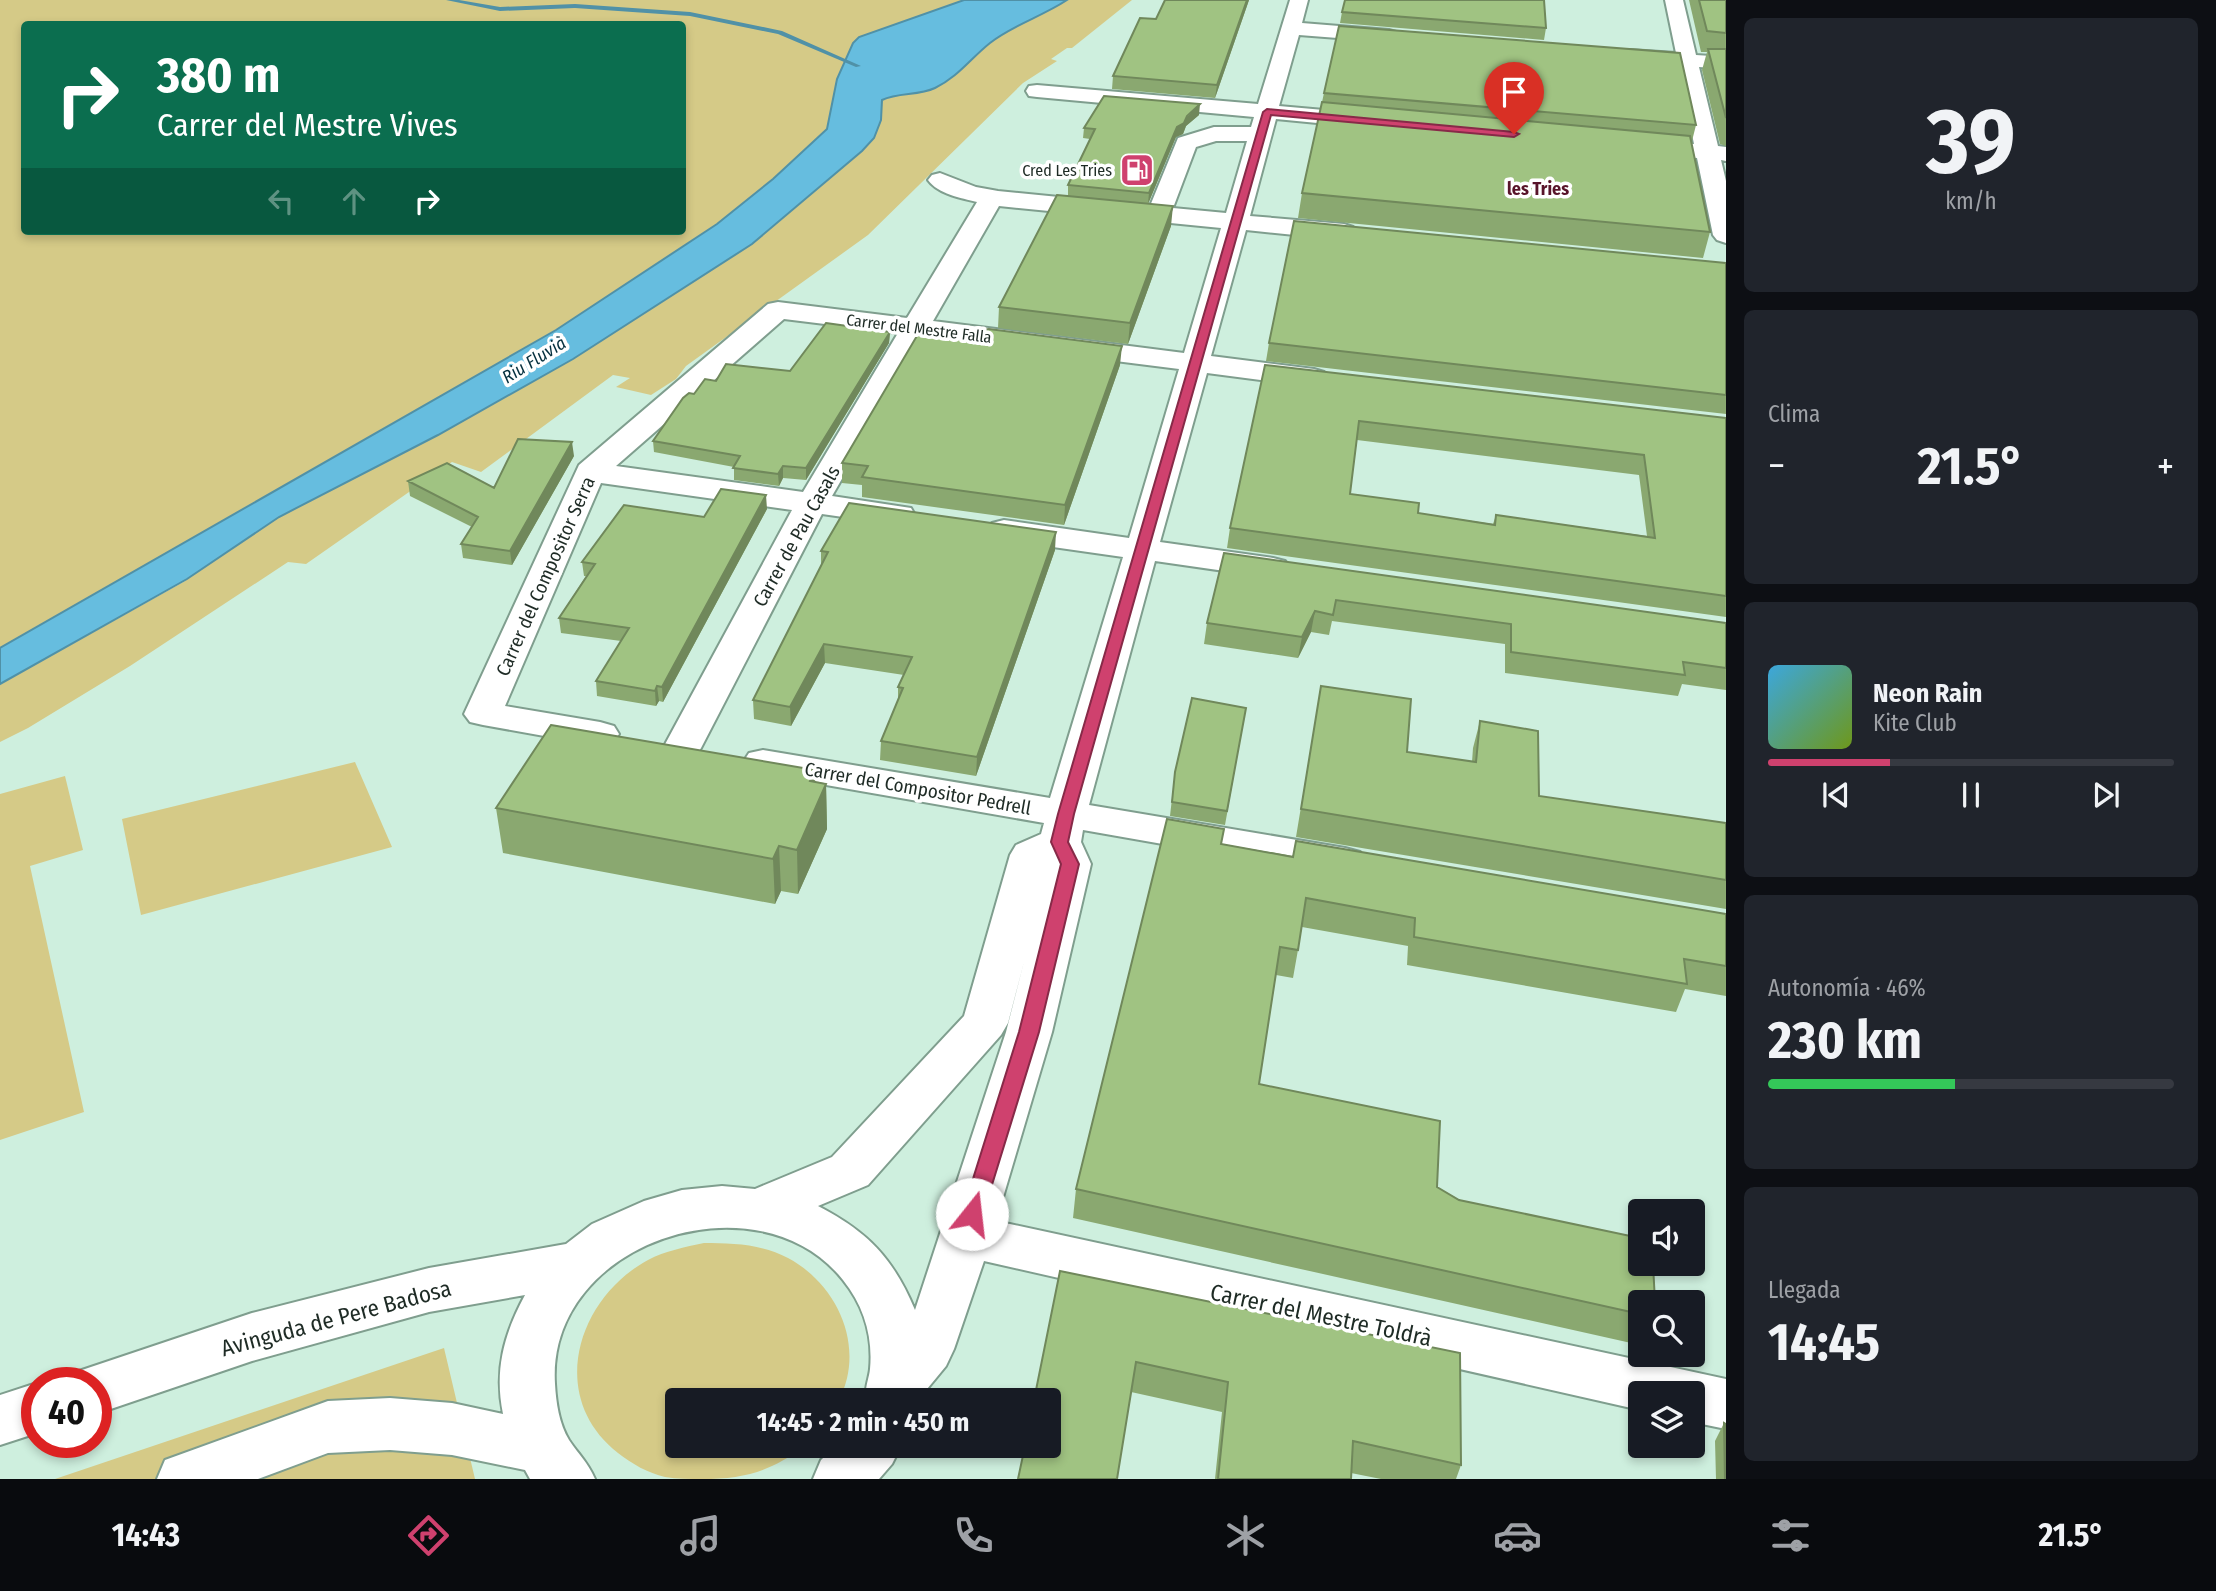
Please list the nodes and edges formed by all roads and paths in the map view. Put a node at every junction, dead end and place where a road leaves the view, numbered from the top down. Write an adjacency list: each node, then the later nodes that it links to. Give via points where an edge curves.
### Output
1 (1674, 0): 5 (street)
2 (1295, 14): 3 (street); 8 (street)
3 (1413, 38)
4 (1604, 54): 5 (street)
5 (1685, 60): 6 (street); 11 (street)
6 (1726, 63)
7 (1037, 91): 8 (street)
8 (1264, 123): 9 (street); 14 (street, via 1186,143); 15 (street)
9 (1391, 123)
10 (1624, 144): 11 (street)
11 (1716, 153): 17 (street)
12 (940, 180): 13 (street, via 955,189)
13 (992, 197): 14 (street); 19 (street, Carrer de Pau Casals)
14 (1159, 214): 15 (street)
15 (1236, 221): 16 (street); 20 (street)
16 (1372, 235)
17 (1726, 235)
18 (778, 310): 19 (street, Carrer del Mestre Falla); 22 (street, Carrer del Compositor Serra)
19 (915, 328): 20 (street, Carrer del Mestre Falla); 23 (street, Carrer de Pau Casals)
20 (1195, 364): 21 (street, Carrer del Mestre Falla); 26 (street)
21 (1345, 381)
22 (590, 472): 23 (street); 28 (street, Carrer del Compositor Serra)
23 (812, 503): 24 (street); 29 (street, Carrer de Pau Casals)
24 (923, 519)
25 (978, 526): 26 (street)
26 (1142, 549): 27 (street); 30 (street)
27 (1305, 572)
28 (483, 714): 29 (street, Carrer del Compositor Pedrell)
29 (682, 748): 30 (street, Carrer del Compositor Pedrell)
30 (1063, 828): 31 (street, Carrer del Compositor Pedrell); 32 (street, via 1031,855 985,1023 850,1171); 33 (street, via 1070,864 1029,1032)
31 (1382, 868)
32 (760, 1209): 34 (street, via 683,1210 646,1221 610,1238); 37 (street, via 827,1234 855,1256 876,1282 891,1313 899,1347)
33 (966, 1236): 35 (street, Carrer del Mestre Toldrà); 38 (street, via 927,1349)
34 (580, 1263): 36 (street, Avinguda de Pere Badosa, via 429,1290 252,1337); 44 (street, via 553,1294 535,1330 526,1369 528,1409)
35 (1628, 1382)
36 (112, 1383)
37 (894, 1388)
38 (896, 1388)
39 (1705, 1400): 40 (street)
40 (1726, 1404)
41 (21, 1413): 42 (street)
42 (0, 1420)
43 (861, 1458): 46 (street)
44 (556, 1469): 45 (street, via 452,1429 390,1424 328,1427)
45 (186, 1479)
46 (842, 1479)

